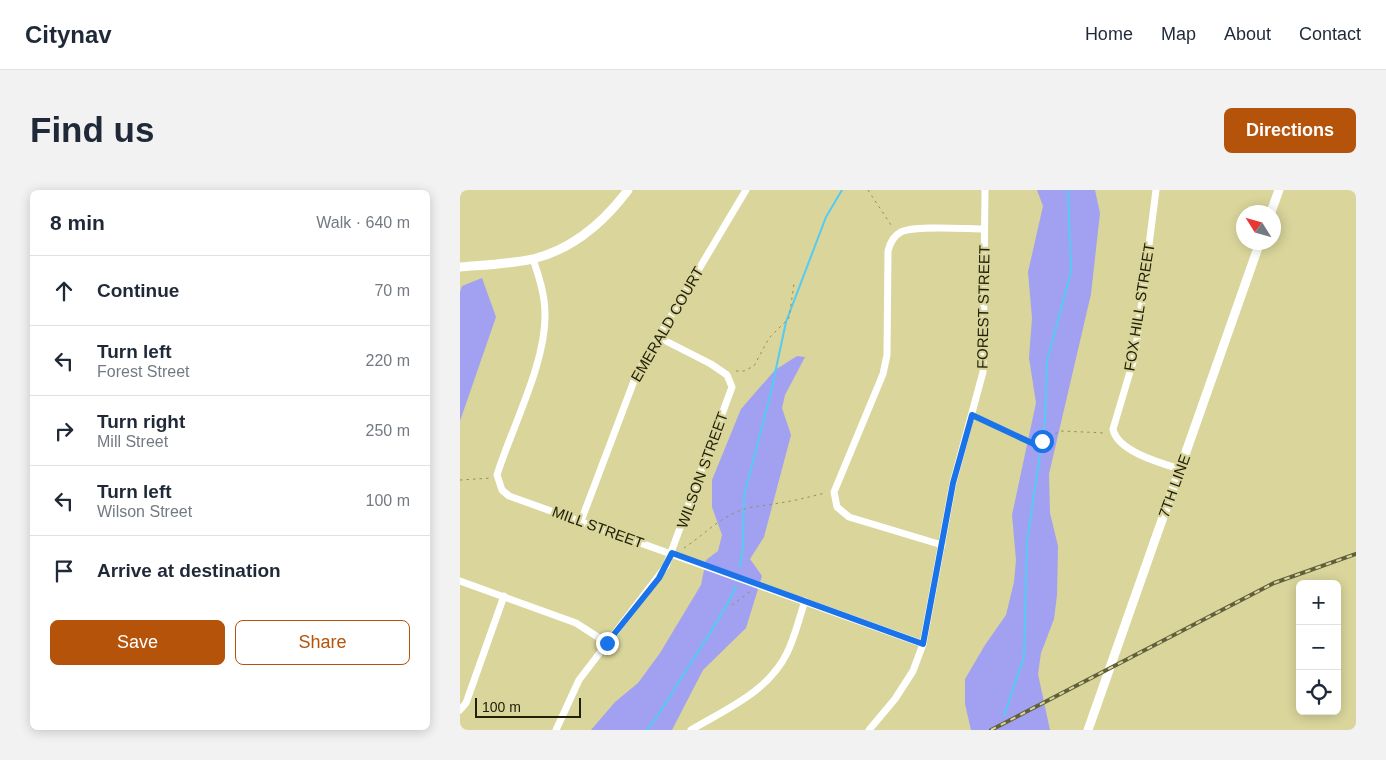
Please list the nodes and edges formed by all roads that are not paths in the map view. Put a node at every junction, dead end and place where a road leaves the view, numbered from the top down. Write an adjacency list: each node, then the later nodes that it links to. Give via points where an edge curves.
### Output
1 (628, 190): 9 (street, via 598,225 571,242)
2 (746, 190): 11 (street, EMERALD COURT)
3 (985, 190): 7 (street, FOREST STREET)
4 (1156, 190): 12 (street, FOX HILL STREET, via 1134,355 1113,431 1124,446)
5 (1279, 190): 6 (street)
6 (1274, 205)
7 (984, 229): 14 (street, FOREST STREET, via 983,372 953,483); 14 (street, via 909,229 896,235 891,242 888,251 887,355 883,374 834,492 838,507 849,518)
8 (1257, 250): 12 (street, 7TH LINE)
9 (533, 258): 10 (street); 13 (street, MILL STREET, via 544,298 544,335 497,475 498,482 509,496)
10 (460, 267)
11 (658, 337): 13 (street, EMERALD COURT, via 637,373); 15 (street, WILSON STREET, via 711,364 727,375 732,387)
12 (1180, 470): 25 (street, 7TH LINE)
13 (581, 521): 15 (street, MILL STREET)
14 (942, 545): 20 (street, FOREST STREET)
15 (672, 553): 18 (street, MILL STREET); 19 (street, WILSON STREET, via 659,578)
16 (460, 581): 17 (street)
17 (504, 596): 19 (street, via 576,623); 21 (street, via 466,703)
18 (805, 601): 20 (street, MILL STREET); 23 (street, via 787,652 770,677 745,698)
19 (607, 643): 22 (street, WILSON STREET, via 579,680)
20 (923, 644): 24 (street, FOREST STREET, via 913,671)
21 (460, 710)
22 (556, 730)
23 (691, 730)
24 (869, 730)
25 (1088, 730)

